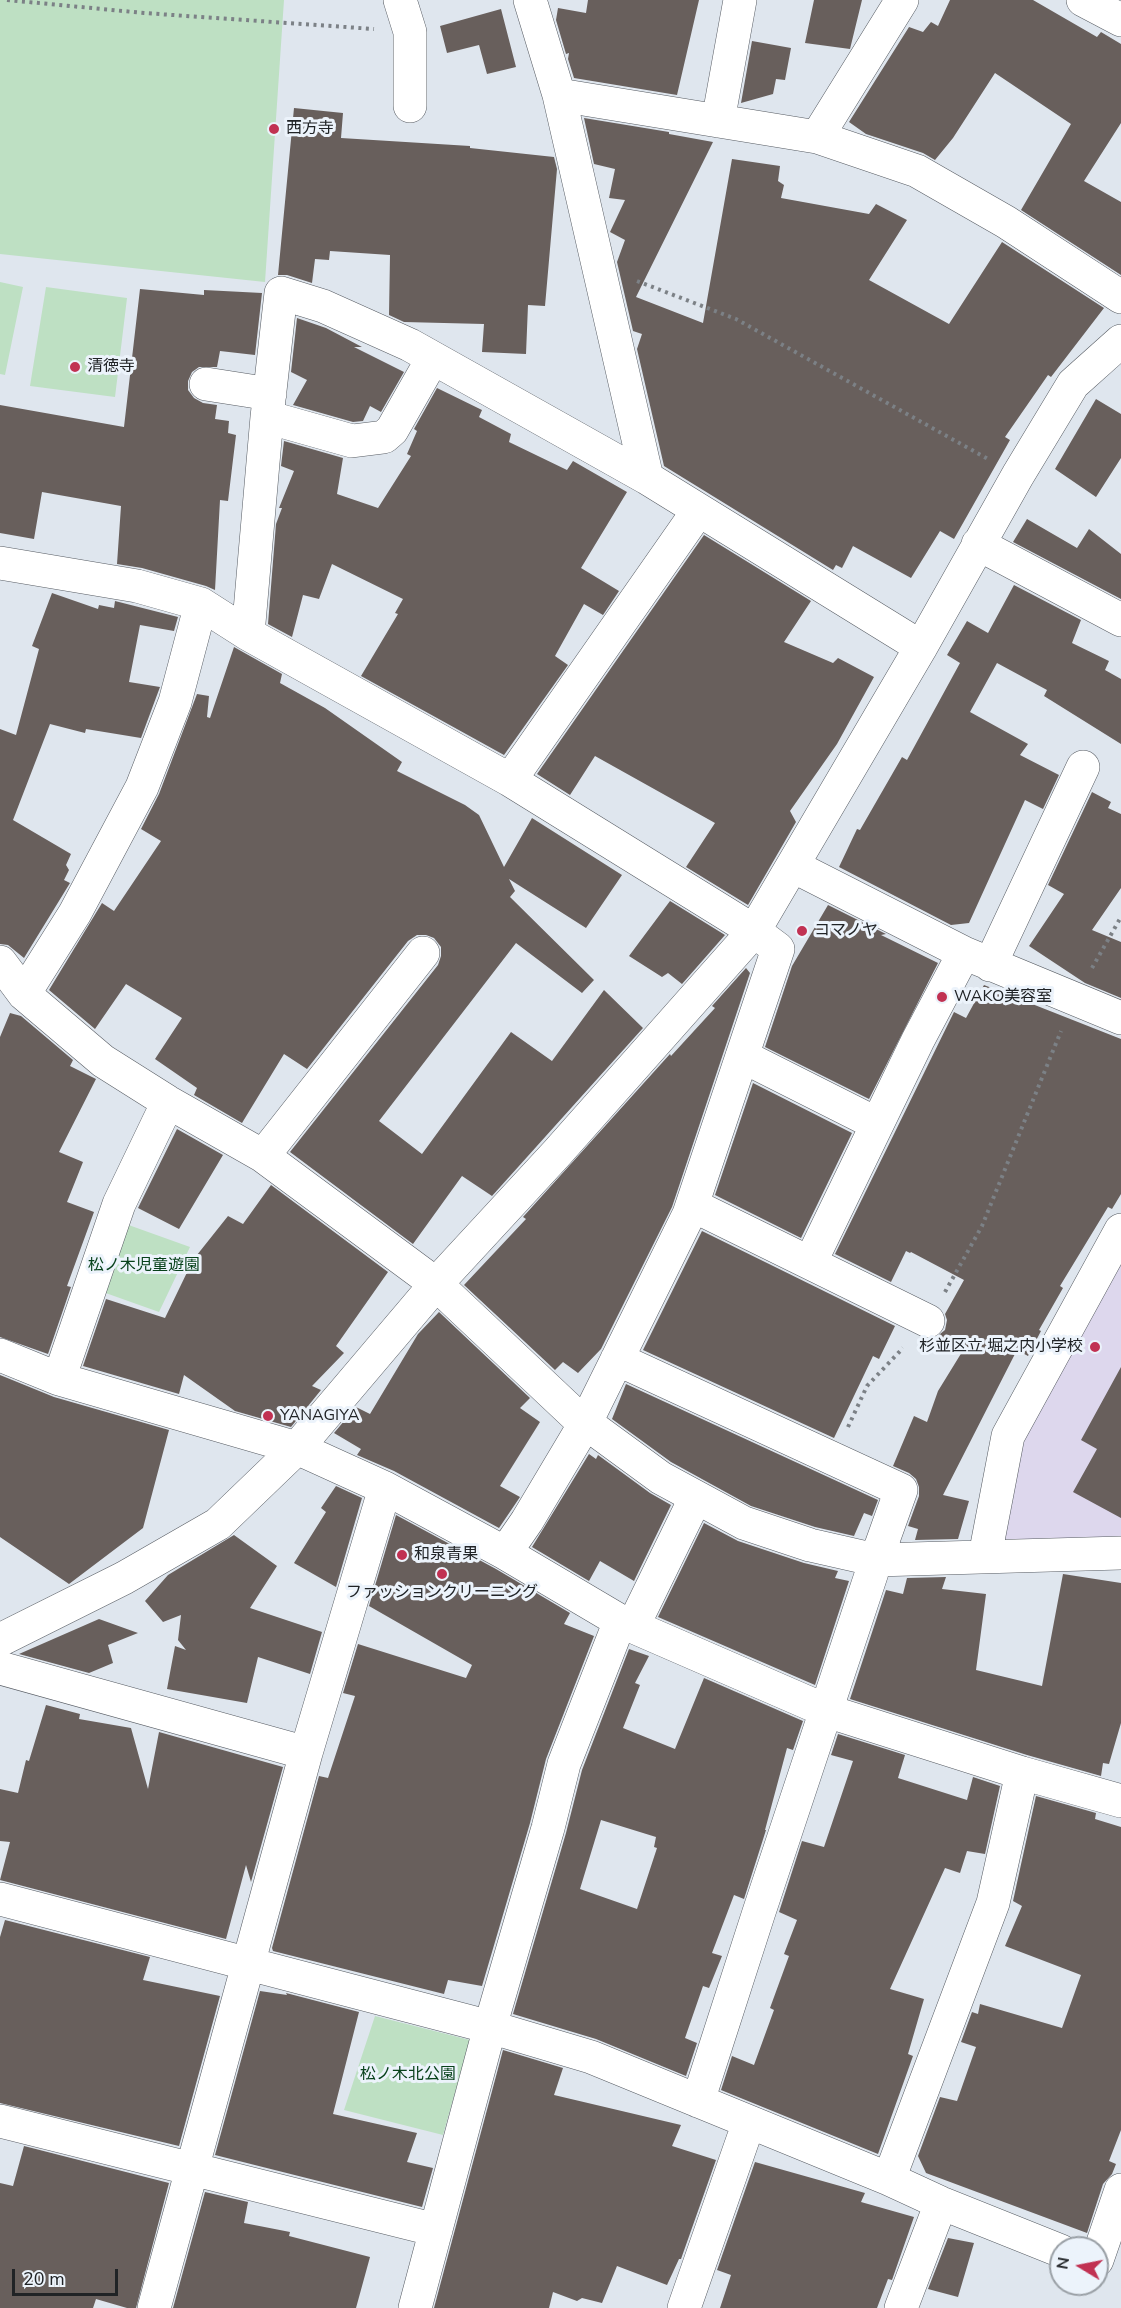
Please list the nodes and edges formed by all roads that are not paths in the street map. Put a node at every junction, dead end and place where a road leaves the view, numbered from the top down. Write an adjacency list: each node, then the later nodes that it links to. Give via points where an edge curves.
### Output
1 (400, 0): 8 (street, via 410,32)
2 (530, 0): 7 (street)
3 (740, 0): 9 (street)
4 (902, 0): 10 (street)
5 (1083, 0): 6 (street)
6 (1121, 20)
7 (559, 95): 9 (street); 16 (street)
8 (410, 106)
9 (718, 121): 10 (street)
10 (817, 137): 11 (street, via 917,171 1006,222)
11 (1121, 297)
12 (1121, 341): 18 (street, via 1073,384)
13 (433, 358): 15 (street, via 392,430 384,436 352,441); 15 (street, via 324,306 281,293); 16 (street)
14 (206, 384): 15 (street)
15 (269, 405): 22 (street)
16 (647, 478): 17 (street)
17 (698, 511): 23 (street); 25 (street)
18 (978, 544): 21 (street); 23 (street)
19 (0, 563): 20 (street, via 137,586)
20 (201, 604): 22 (street); 30 (street, via 175,702 142,788 75,913)
21 (1121, 620)
22 (248, 634): 25 (street)
23 (921, 647): 26 (street)
24 (1083, 768): 29 (street)
25 (510, 780): 27 (street)
26 (793, 866): 27 (street); 29 (street)
27 (754, 931): 32 (street, via 778,949); 39 (street)
28 (423, 953): 35 (street)
29 (977, 959): 31 (street); 34 (street, via 918,1040)
30 (9, 986): 33 (street, via 103,1061)
31 (1121, 1018)
32 (742, 1056): 34 (street); 36 (street)
33 (168, 1102): 35 (street); 43 (street, via 119,1204)
34 (877, 1124): 38 (street)
35 (263, 1156): 39 (street)
36 (692, 1205): 38 (street); 42 (street)
37 (1121, 1230): 50 (street, via 1008,1436)
38 (810, 1263): 40 (street)
39 (436, 1284): 44 (street); 45 (street)
40 (928, 1322)
41 (0, 1356): 43 (street)
42 (617, 1359): 44 (street); 51 (street, via 901,1490)
43 (59, 1378): 45 (street)
44 (586, 1422): 47 (street, via 661,1478); 48 (street)
45 (297, 1448): 46 (street); 53 (street, via 218,1524 124,1578)
46 (385, 1488): 48 (street); 56 (street)
47 (696, 1497): 51 (street, via 744,1523 810,1545); 52 (street)
48 (506, 1553): 52 (street)
49 (1121, 1553): 50 (street)
50 (985, 1556): 51 (street)
51 (876, 1560): 55 (street)
52 (627, 1623): 55 (street); 61 (street, via 564,1764)
53 (0, 1640)
54 (0, 1668): 56 (street)
55 (827, 1711): 57 (street); 62 (street)
56 (306, 1753): 60 (street)
57 (1022, 1773): 58 (street); 66 (street, via 993,1903)
58 (1121, 1801)
59 (0, 1899): 60 (street)
60 (249, 1963): 61 (street); 65 (street)
61 (490, 2027): 62 (street, via 591,2057); 69 (street)
62 (698, 2101): 64 (street)
63 (0, 2121): 65 (street)
64 (749, 2122): 66 (street); 74 (street)
65 (192, 2168): 69 (street); 72 (street)
66 (889, 2179): 68 (street)
67 (1121, 2190): 70 (street)
68 (941, 2203): 71 (street); 75 (street)
69 (436, 2230): 73 (street)
70 (1106, 2236)
71 (1049, 2246)
72 (154, 2308)
73 (415, 2308)
74 (684, 2308)
75 (901, 2308)

